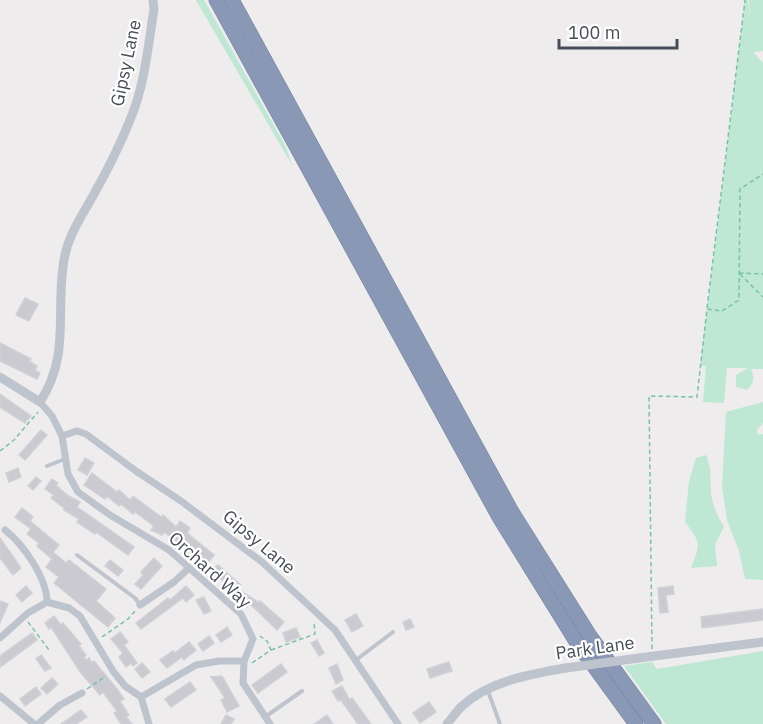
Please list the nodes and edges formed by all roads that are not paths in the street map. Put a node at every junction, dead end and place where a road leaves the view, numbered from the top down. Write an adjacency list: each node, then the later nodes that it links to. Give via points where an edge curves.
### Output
1 (153, 0): 5 (street, Gipsy Lane, via 144,72 134,110 66,248 59,353)
2 (216, 0): 31 (highway, via 499,518 577,643)
3 (232, 0): 32 (highway, via 512,512 590,636)
4 (0, 377): 5 (street)
5 (42, 403): 6 (street, Orchard Way)
6 (62, 436): 7 (street, Orchard Way); 17 (street, Gipsy Lane, via 82,432 262,562 335,630)
7 (66, 459): 8 (lane); 11 (street, Orchard Way, via 68,474 78,492)
8 (47, 466)
9 (5, 530): 12 (street, via 28,554)
10 (77, 555): 13 (lane)
11 (189, 567): 13 (street); 18 (street, Orchard Way, via 241,614 253,639)
12 (47, 602): 15 (street); 23 (street, via 69,608 80,616 113,671 125,686)
13 (140, 605)
14 (393, 632): 17 (lane)
15 (0, 638)
16 (763, 642): 19 (street, Park Lane, bridge, via 566,668 526,675)
17 (356, 660): 28 (street, Gipsy Lane)
18 (244, 664): 23 (street, via 219,661 196,666); 24 (street, Orchard Way, via 243,683)
19 (487, 690): 29 (street, Park Lane, via 462,706); 30 (lane)
20 (302, 692): 24 (lane)
21 (82, 693): 25 (street)
22 (0, 696): 25 (street)
23 (141, 696): 26 (street)
24 (265, 717): 27 (street, Orchard Way)
25 (36, 724)
26 (149, 724)
27 (270, 724)
28 (398, 724)
29 (447, 724)
30 (501, 724)
31 (636, 724)
32 (654, 724)

